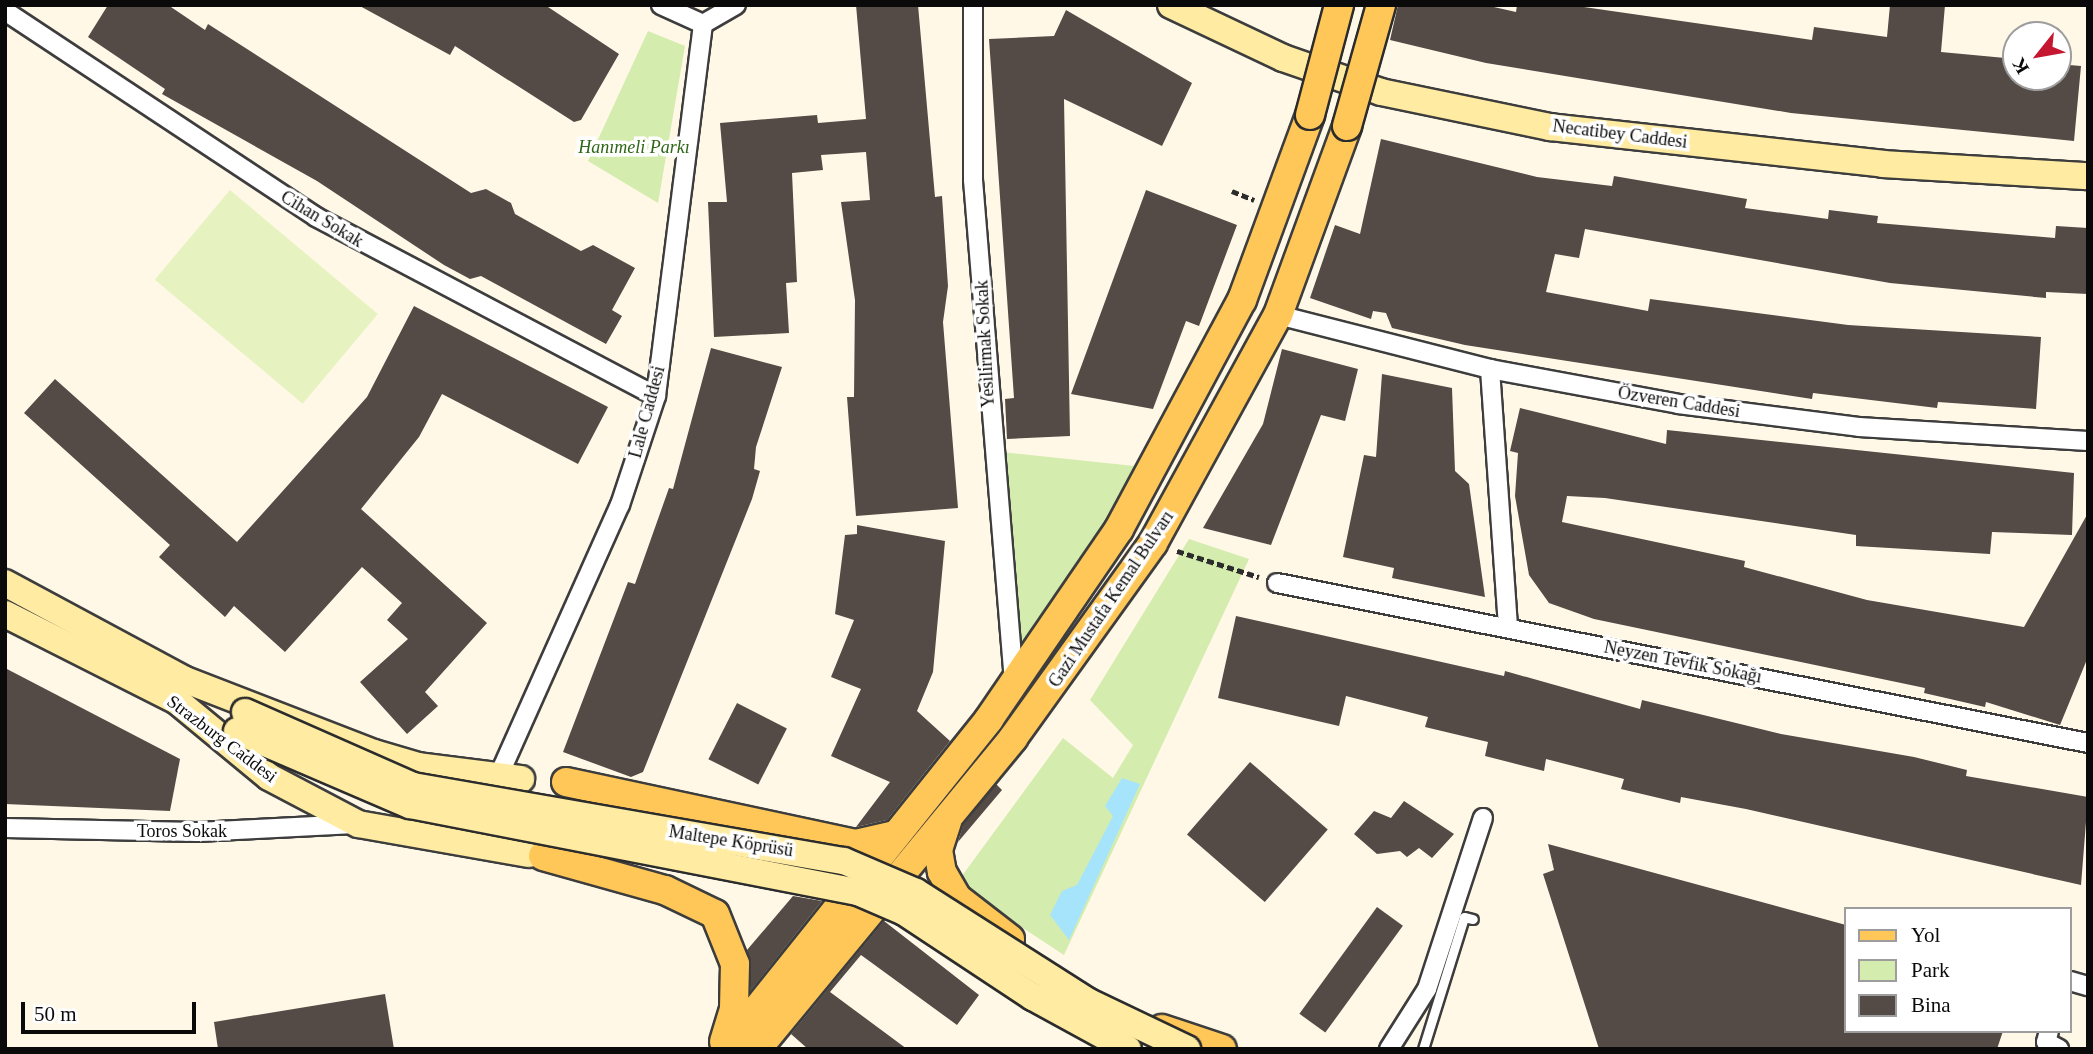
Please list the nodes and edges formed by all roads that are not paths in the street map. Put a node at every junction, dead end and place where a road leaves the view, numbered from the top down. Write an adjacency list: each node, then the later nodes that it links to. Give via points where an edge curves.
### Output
1 (661, 5): 8 (street)
2 (736, 5): 8 (street)
3 (973, 5): 18 (street, Yesilirmak Sokak, via 973,180)
4 (1171, 5): 9 (main road, Necatibey Caddesi, via 1258,47 1381,92 1550,127 1883,164)
5 (1339, 5): 18 (main road, Gazi Mustafa Kemal Bulvarı, bridge, via 1310,116 1242,300 1119,529)
6 (1381, 5): 10 (main road, Gazi Mustafa Kemal Bulvarı, bridge, via 1348,127)
7 (5, 10): 12 (street, Cihan Sokak, via 316,216 423,279)
8 (703, 24): 12 (street, Lale Caddesi)
9 (2088, 176)
10 (1278, 315): 11 (street, Özveren Caddesi); 25 (main road, Gazi Mustafa Kemal Bulvarı, via 1153,544)
11 (1490, 369): 13 (street, Özveren Caddesi, via 1678,404 1859,427); 17 (street)
12 (656, 396): 22 (street, Lale Caddesi, via 620,505)
13 (2088, 441)
14 (5, 583): 19 (main road, Strazburg Caddesi)
15 (1277, 583): 17 (street, Neyzen Tevfik Sokağı)
16 (5, 614): 19 (main road, Strazburg Caddesi)
17 (1508, 627): 21 (street, Neyzen Tevfik Sokağı)
18 (1014, 682): 28 (main road, Gazi Mustafa Kemal Bulvarı)
19 (180, 690): 20 (main road); 22 (main road, Strazburg Caddesi, via 397,760); 26 (main road, Strazburg Caddesi, via 269,777)
20 (241, 722): 34 (main road, Maltepe Köprüsü, bridge, via 410,805 858,892 904,912); 35 (main road, Maltepe Köprüsü, bridge, via 412,786 854,865 916,892 1125,1023)
21 (2087, 741)
22 (510, 777): 23 (main road, via 544,774); 29 (main road, via 500,812 507,838)
23 (566, 782): 28 (main road, via 856,844); 29 (main road, via 581,803 581,828 567,848)
24 (1483, 818): 37 (street, via 1427,989)
25 (947, 822): 33 (main road, Gazi Mustafa Kemal Bulvarı); 36 (main road, via 939,850 942,872 983,920 1061,975 1167,1032)
26 (358, 824): 27 (street, Toros Sokak, via 197,832); 29 (main road, Strazburg Caddesi)
27 (5, 828)
28 (892, 836): 32 (main road, Gazi Mustafa Kemal Bulvarı)
29 (536, 855): 32 (main road, via 665,890 715,914 735,964 734,1009)
30 (1473, 919): 38 (lane, via 1464,917)
31 (2048, 1033): 39 (street, via 2046,1042)
32 (724, 1049)
33 (757, 1049)
34 (1128, 1049)
35 (1187, 1049)
36 (1222, 1049)
37 (1389, 1049)
38 (1423, 1049)
39 (2059, 1049)

